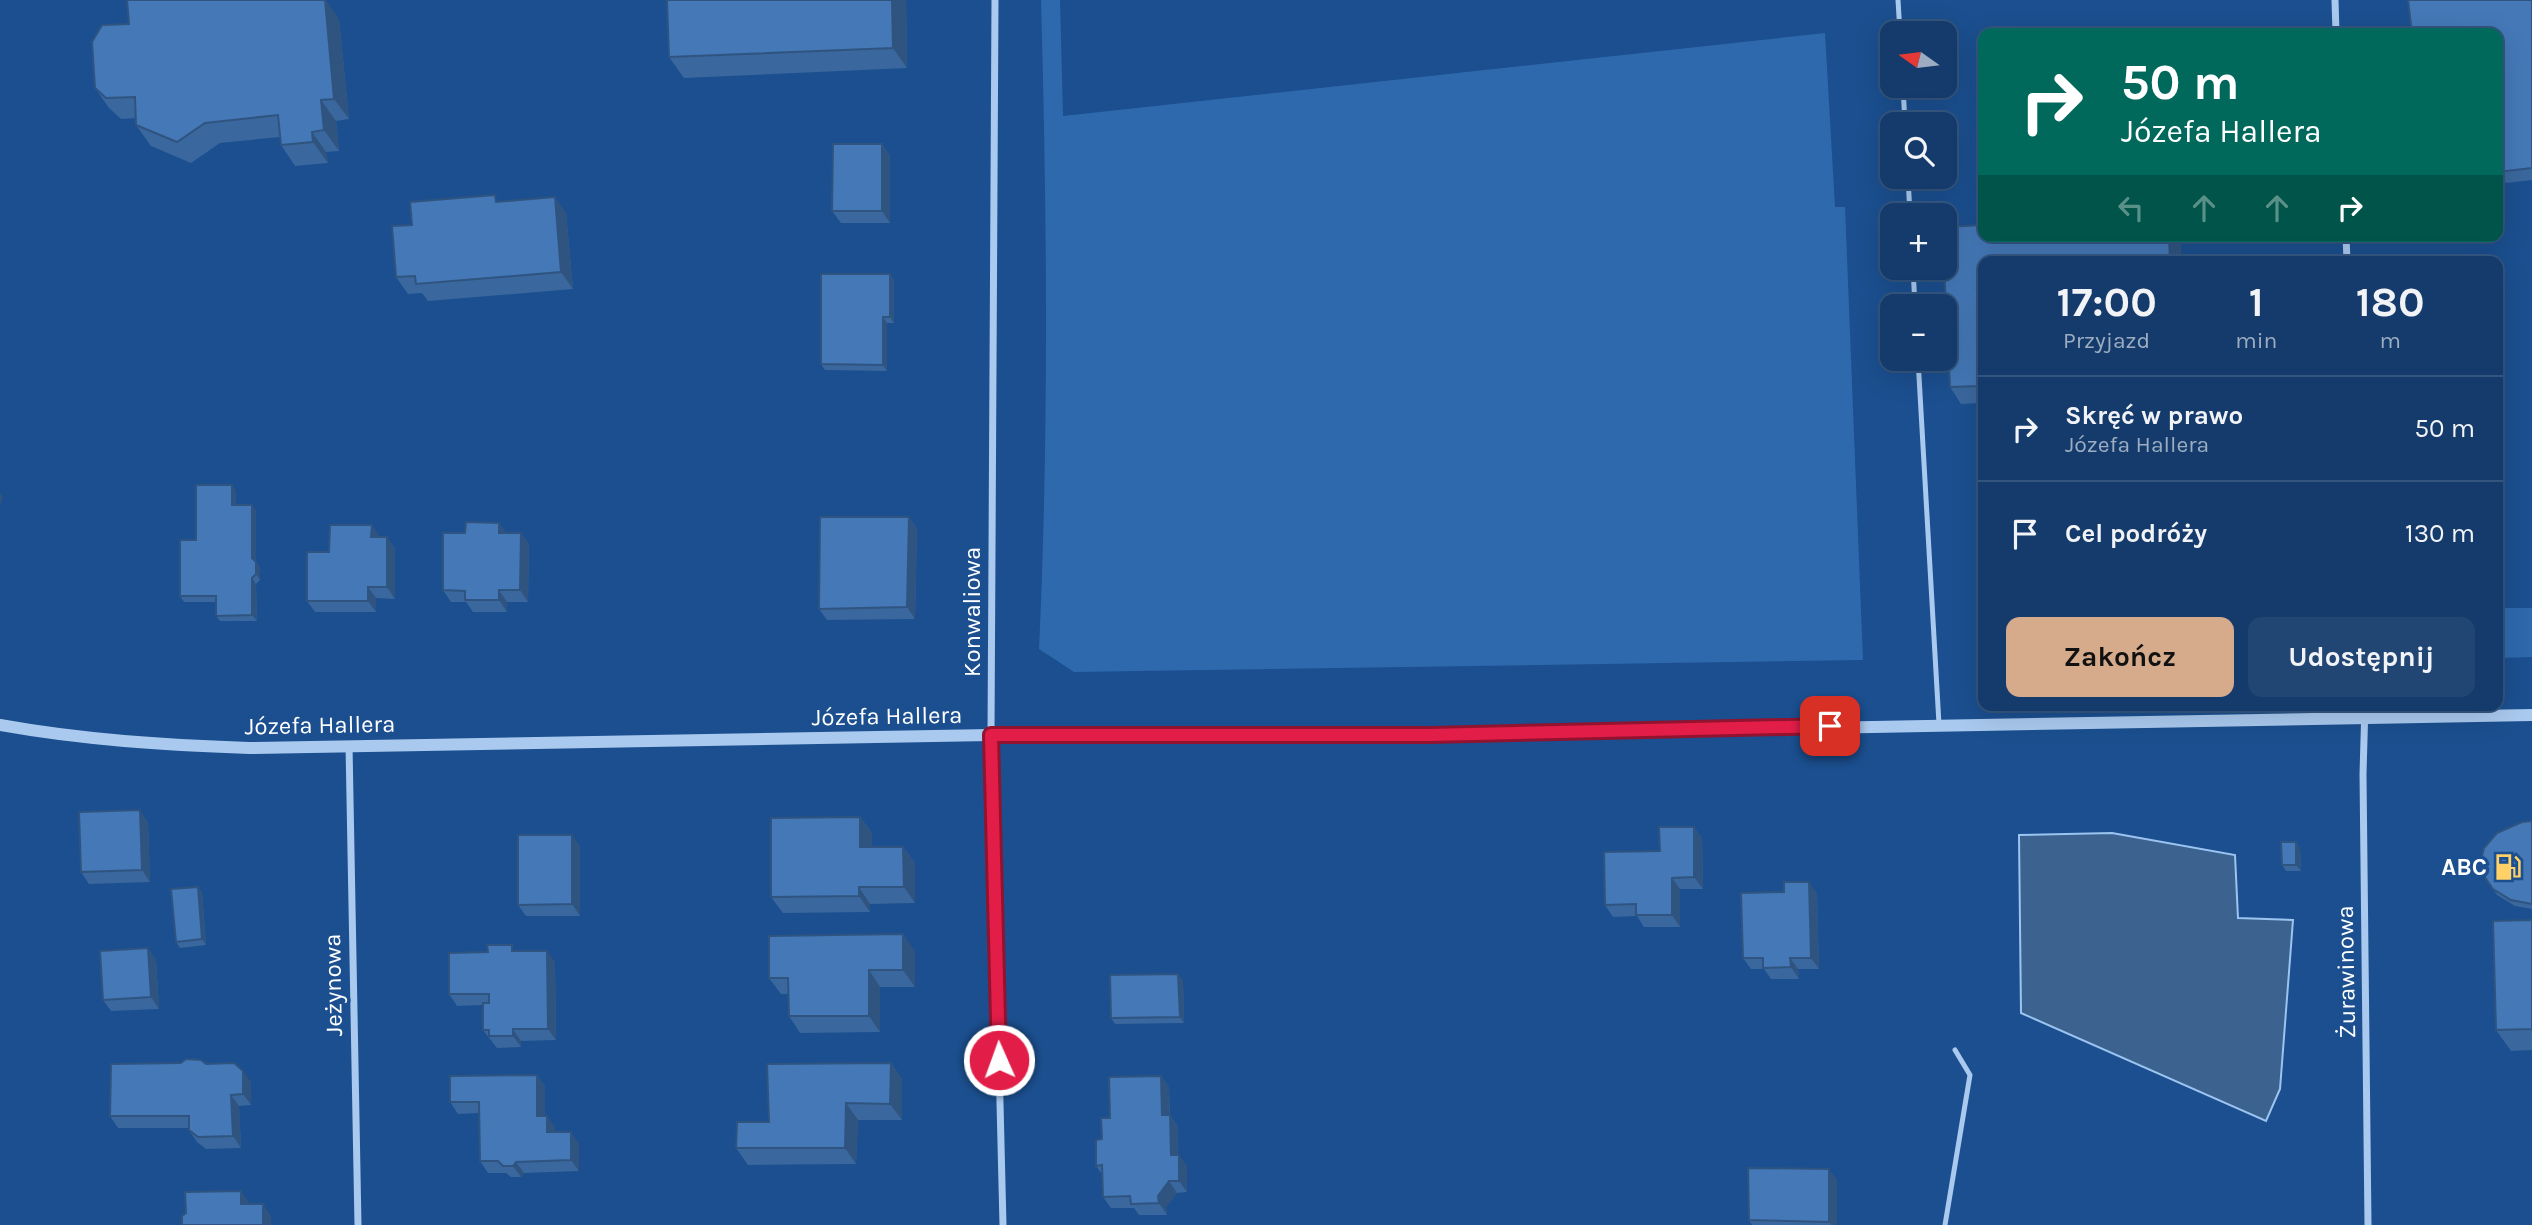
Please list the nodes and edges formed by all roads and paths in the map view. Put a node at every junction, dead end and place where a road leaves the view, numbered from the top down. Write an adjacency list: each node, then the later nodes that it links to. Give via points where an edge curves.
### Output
1 (995, 0): 12 (street, Konwaliowa)
2 (1898, 0): 4 (lane)
3 (2335, 0): 5 (street)
4 (1899, 21)
5 (2336, 28)
6 (1919, 371): 10 (lane)
7 (2365, 711): 9 (street, Żurawinowa)
8 (2532, 715): 9 (street, Józefa Hallera)
9 (2365, 719): 10 (street, Józefa Hallera); 18 (street, Żurawinowa)
10 (1939, 724): 12 (street, Józefa Hallera, via 1429,735)
11 (0, 725): 13 (street, Józefa Hallera, via 83,739 160,745)
12 (991, 735): 13 (street, Józefa Hallera); 16 (street, Konwaliowa)
13 (349, 745): 15 (street, Jeżynowa)
14 (1955, 1050): 17 (lane, via 1970,1075)
15 (358, 1225)
16 (1003, 1225)
17 (1945, 1225)
18 (2368, 1225)

